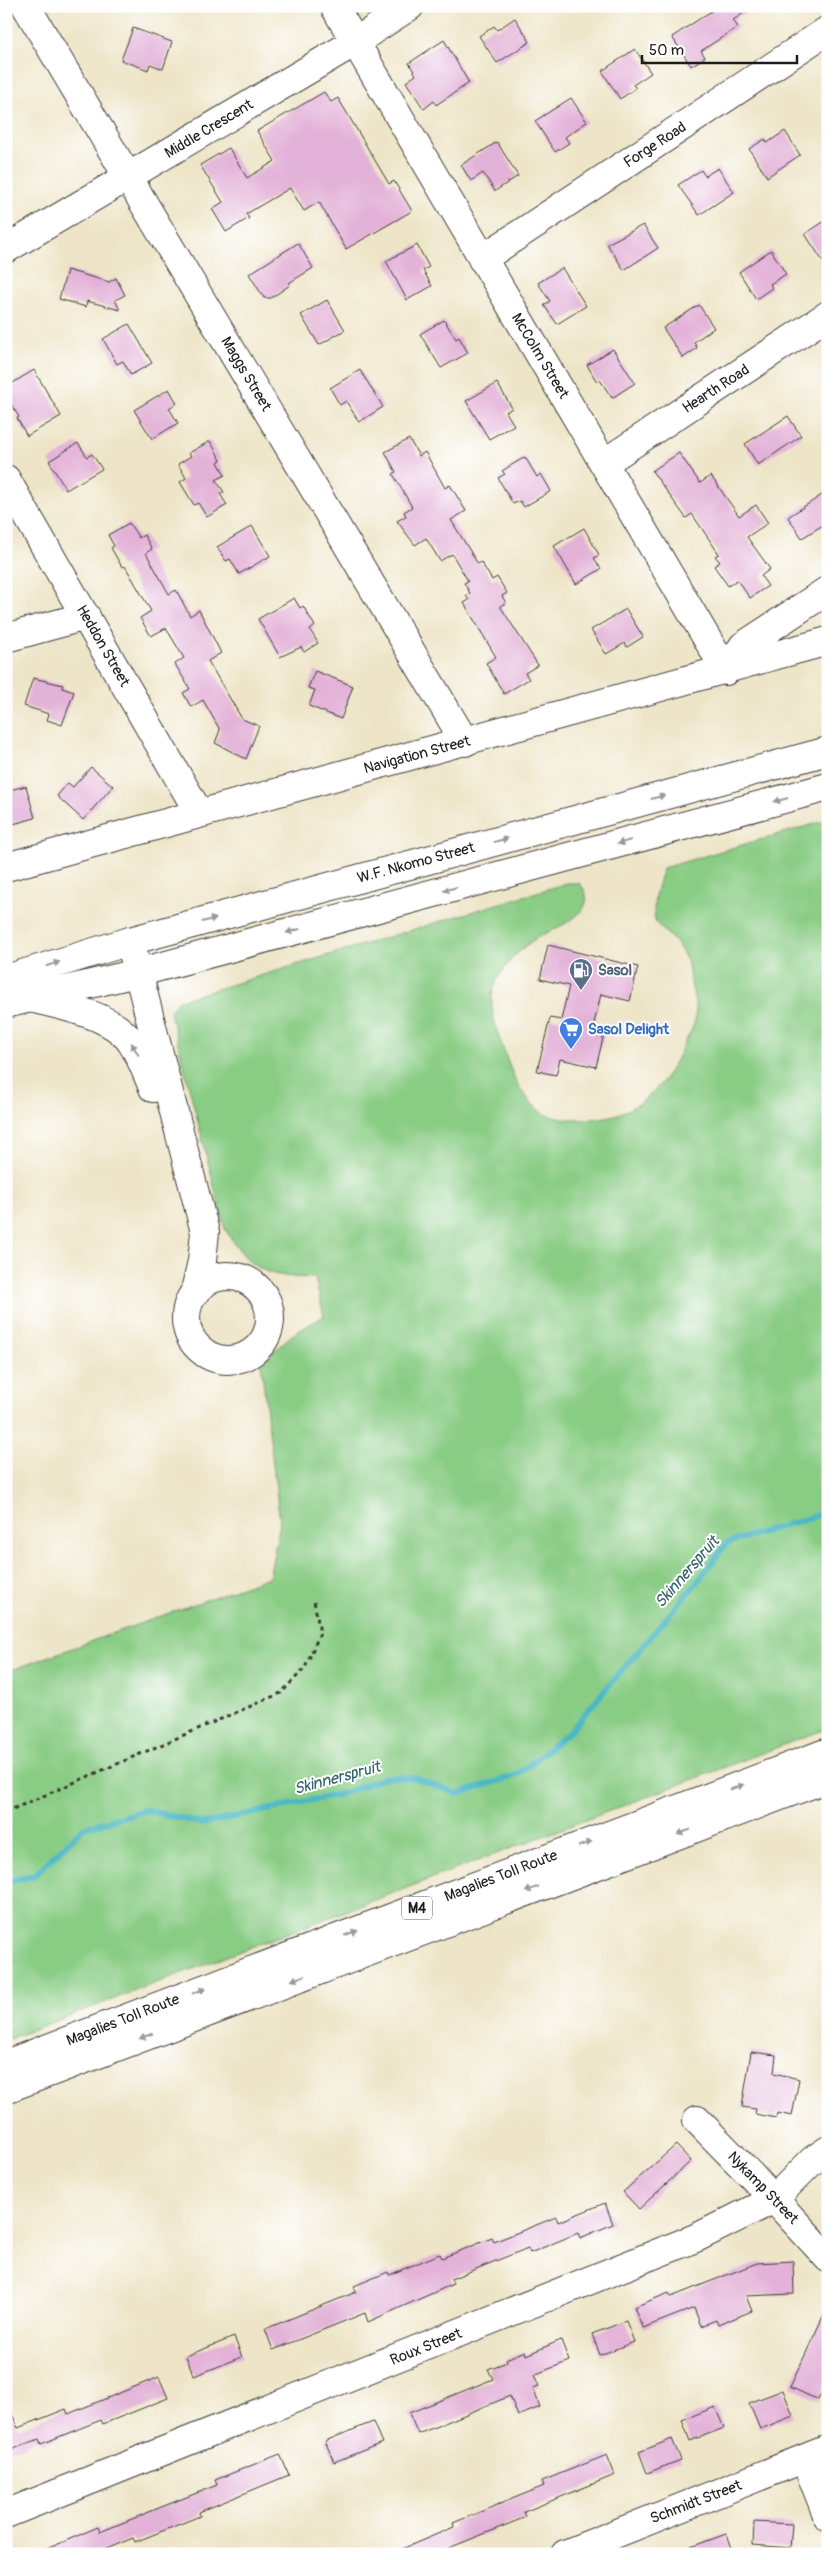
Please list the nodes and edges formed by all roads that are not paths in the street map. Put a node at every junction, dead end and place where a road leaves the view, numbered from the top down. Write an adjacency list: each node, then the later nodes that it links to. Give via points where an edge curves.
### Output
1 (26, 6): 6 (main road, Maggs Street)
2 (334, 6): 5 (main road, McColm Street)
3 (410, 6): 5 (main road, Middle Crescent)
4 (828, 30): 8 (main road, Forge Road)
5 (355, 42): 6 (main road, Middle Crescent); 8 (main road, McColm Street)
6 (129, 177): 7 (main road, Middle Crescent); 17 (main road, Maggs Street)
7 (6, 249)
8 (482, 259): 10 (main road, McColm Street)
9 (828, 315): 10 (main road, Hearth Road)
10 (604, 463): 16 (main road, McColm Street)
11 (6, 479): 13 (main road, Heddon Street)
12 (828, 590): 16 (main road, via 743,646)
13 (86, 616): 14 (main road); 20 (main road, Heddon Street)
14 (6, 638)
15 (828, 641): 16 (main road, Navigation Street)
16 (726, 671): 17 (main road, Navigation Street)
17 (465, 742): 20 (main road, Navigation Street)
18 (828, 751): 22 (main road, W.F. Nkomo Street, one-way to 18)
19 (828, 787): 23 (main road, one-way to 23)
20 (199, 813): 21 (main road, Navigation Street)
21 (6, 867)
22 (130, 941): 23 (main road); 24 (main road, W.F. Nkomo Street, one-way to 22)
23 (137, 972): 25 (main road); 26 (main road)
24 (6, 979)
25 (18, 1001): 26 (main road, one-way to 25, via 141,1058 130,1040 115,1028 83,1012)
26 (194, 1191): 27 (main road)
27 (204, 1232): 28 (main road); 29 (main road)
28 (239, 1278): 29 (main road, via 218,1277); 29 (main road, via 259,1289 271,1315 269,1330 262,1344 252,1354 238,1360 212,1358 192,1341 186,1329 185,1316)
29 (195, 1291)
30 (828, 1752): 32 (main road, Magalies Toll Route / M4, one-way to 30)
31 (828, 1778): 33 (main road, Magalies Toll Route / M4, one-way to 33)
32 (6, 2064)
33 (6, 2089)
34 (698, 2120): 36 (main road, Nykamp Street)
35 (828, 2150): 36 (main road, Roux Street, via 813,2160)
36 (774, 2199): 37 (main road, Nykamp Street); 39 (main road, Roux Street, via 662,2252)
37 (828, 2258)
38 (816, 2454): 40 (main road); 41 (main road, Schmidt Street)
39 (6, 2514)
40 (828, 2517)
41 (565, 2554)

